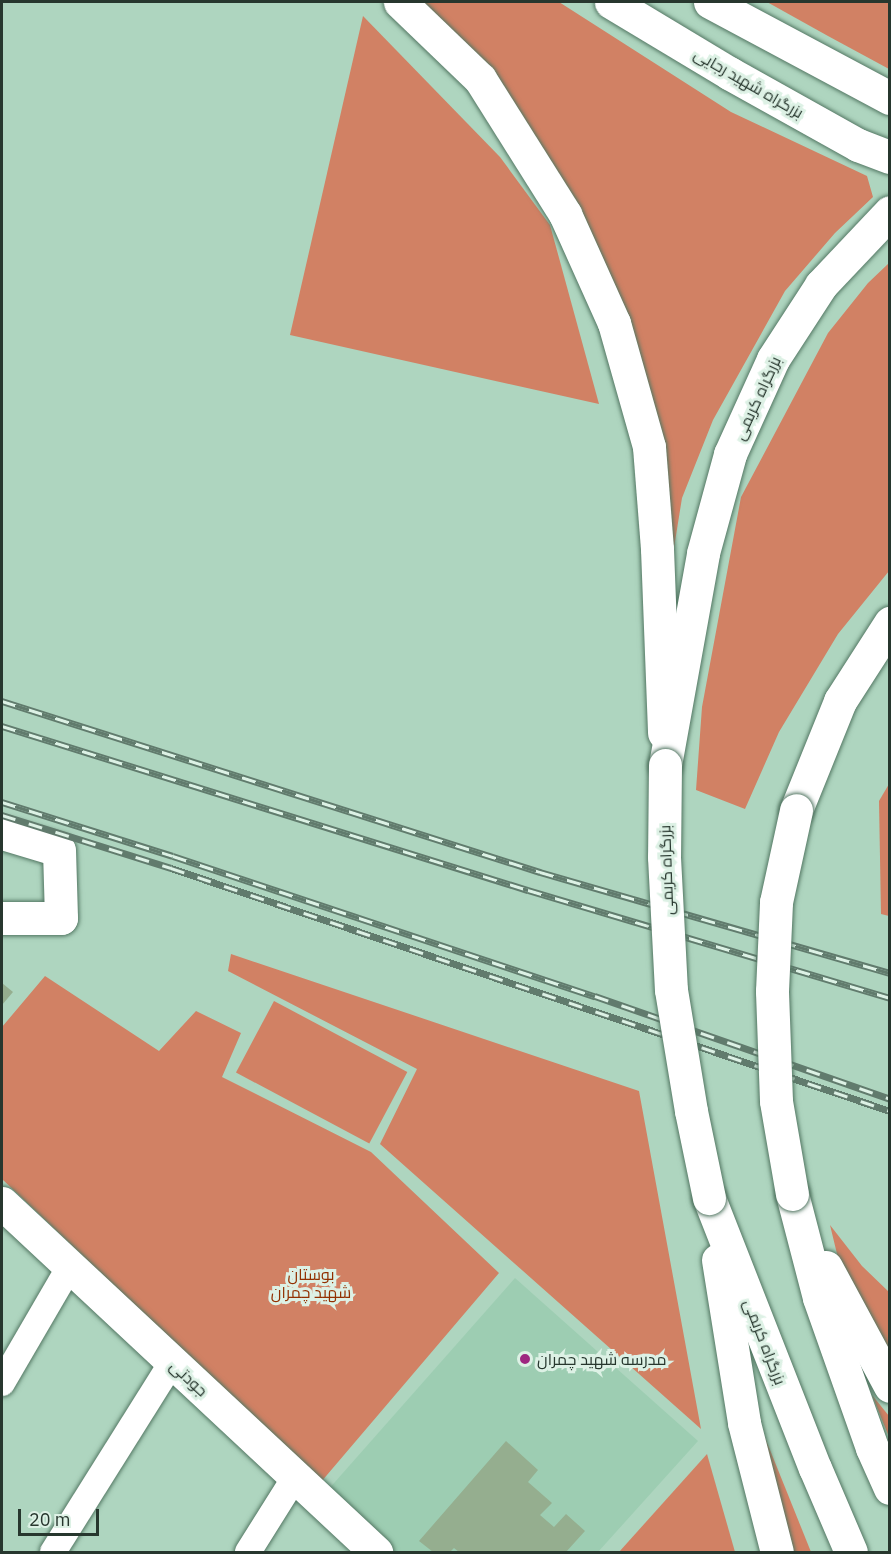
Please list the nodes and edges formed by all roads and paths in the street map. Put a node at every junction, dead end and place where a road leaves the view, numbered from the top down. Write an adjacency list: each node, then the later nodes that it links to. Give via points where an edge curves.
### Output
1 (400, 2): 8 (main road, via 480,79 565,214 614,323 649,447)
2 (611, 2): 5 (main road, بزرگراه شهید رجایی, via 858,145)
3 (710, 2): 4 (main road)
4 (890, 98)
5 (890, 157)
6 (888, 213): 8 (main road, بزرگراه کریمی, via 821,285 773,359 730,454 703,553)
7 (890, 623): 11 (main road, bridge, via 840,701 796,810 776,902 772,991 776,1101)
8 (665, 765): 12 (main road, بزرگراه کریمی, bridge, via 664,857 671,990 690,1111)
9 (2, 833): 10 (main road, via 59,850 61,918)
10 (2, 918)
11 (792, 1194): 17 (main road, via 833,1281); 19 (main road, via 819,1298)
12 (709, 1198): 23 (main road, via 744,1424); 24 (main road, بزرگراه کریمی)
13 (2, 1203): 14 (main road, جودتی)
14 (70, 1266): 15 (main road, جودتی); 16 (street)
15 (171, 1362): 18 (main road, جودتی); 20 (street)
16 (2, 1383)
17 (890, 1386)
18 (295, 1477): 21 (street); 22 (main road, جودتی)
19 (890, 1488)
20 (53, 1552)
21 (248, 1552)
22 (376, 1552)
23 (777, 1552)
24 (851, 1552)

